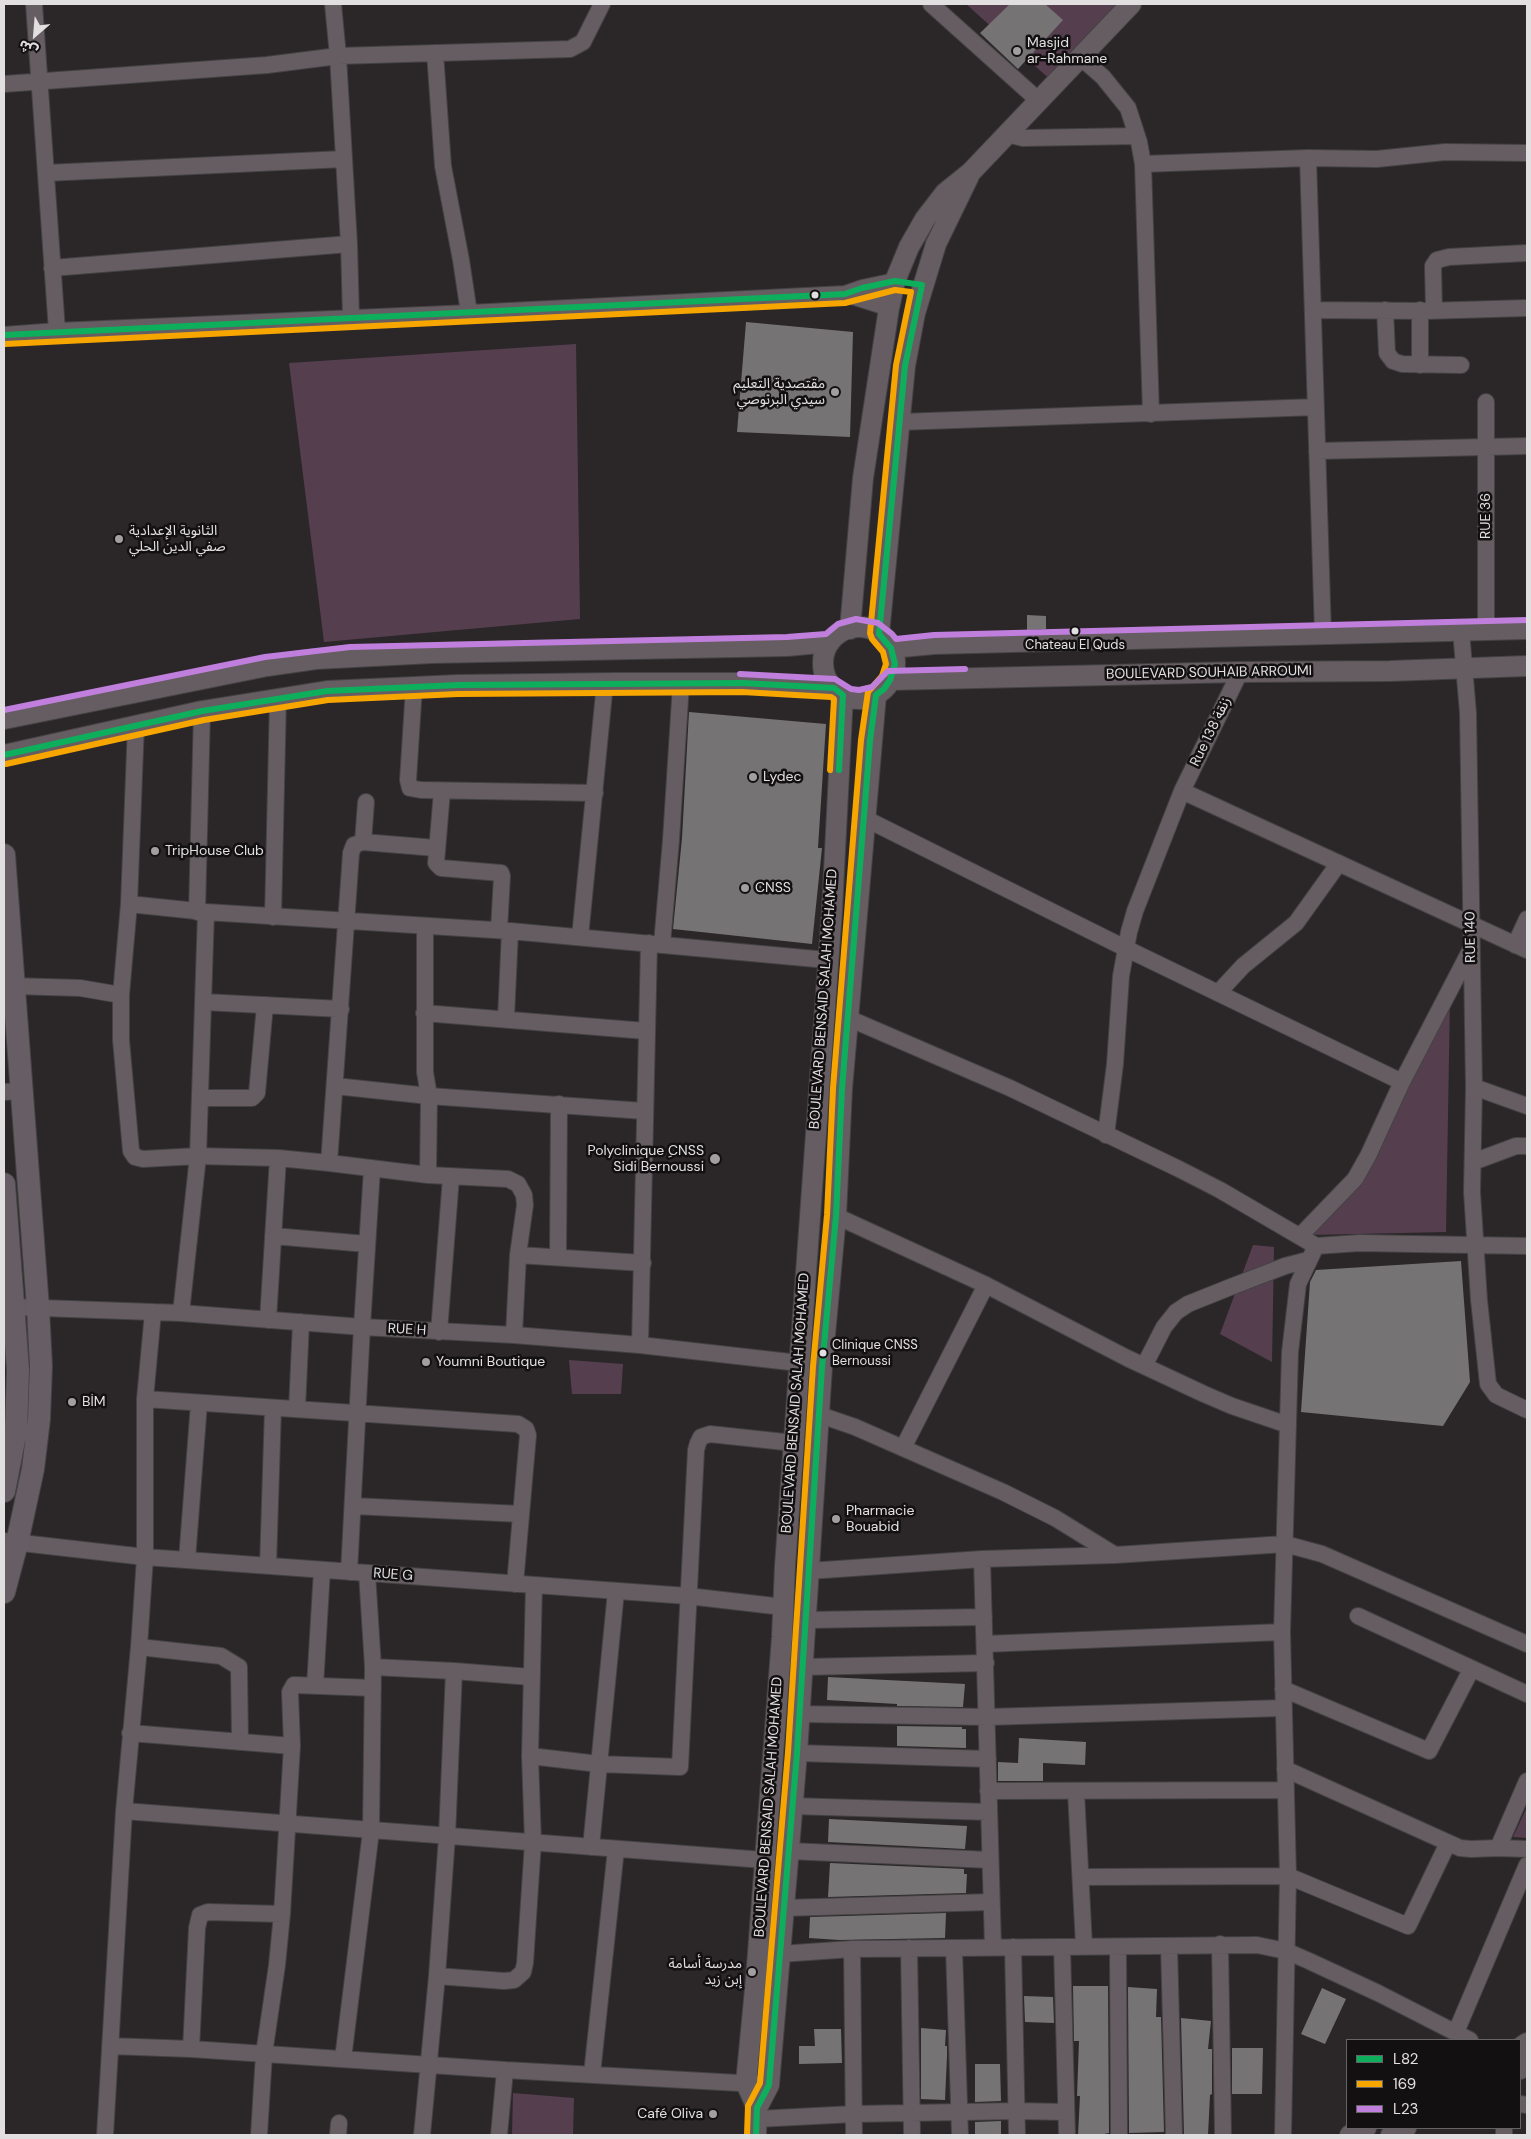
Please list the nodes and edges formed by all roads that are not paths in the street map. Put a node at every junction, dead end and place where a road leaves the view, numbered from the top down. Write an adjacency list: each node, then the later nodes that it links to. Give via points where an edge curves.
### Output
1 (34, 4): 9 (street)
2 (333, 4): 7 (street)
3 (930, 4): 11 (street)
4 (1131, 4): 8 (street)
5 (599, 7): 6 (street, via 583,42 570,50)
6 (435, 53): 7 (street); 31 (street, via 443,166)
7 (338, 56): 9 (street, via 267,65); 16 (street)
8 (1080, 57): 11 (street); 13 (street, via 1103,77 1128,108)
9 (38, 81): 10 (street); 19 (street)
10 (4, 84)
11 (1038, 100): 12 (street)
12 (1006, 134): 13 (street, via 1023,138); 18 (street)
13 (1137, 136): 17 (street)
14 (1527, 153): 15 (street, via 1431,153 1377,159)
15 (1308, 158): 17 (street); 28 (street)
16 (344, 159): 19 (street); 20 (street)
17 (1143, 164): 40 (street)
18 (971, 172): 23 (street, via 945,193 925,219); 24 (street, via 936,244)
19 (46, 173): 22 (street)
20 (350, 244): 22 (street); 33 (street)
21 (1527, 253): 30 (street, via 1437,260 1433,266)
22 (52, 268): 34 (street)
23 (895, 281): 24 (street); 25 (street); 26 (street)
24 (922, 285): 32 (street)
25 (846, 294): 26 (street); 31 (street)
26 (889, 308): 32 (street); 45 (street, via 863,478)
27 (1527, 308): 30 (street)
28 (1314, 310): 29 (street); 39 (street)
29 (1385, 310): 30 (street); 36 (street, via 1387,353 1393,361)
30 (1427, 310): 36 (street)
31 (469, 313): 33 (street)
32 (915, 313): 41 (street, via 905,366)
33 (351, 318): 34 (street)
34 (56, 331): 35 (street)
35 (4, 335)
36 (1420, 365): 37 (street)
37 (1461, 365)
38 (1486, 402): 43 (street, RUE 36)
39 (1316, 407): 40 (street); 44 (street)
40 (1151, 414): 41 (street)
41 (900, 422): 50 (street)
42 (1527, 446): 43 (street)
43 (1486, 447): 44 (street); 47 (street, RUE 36)
44 (1317, 451): 49 (street)
45 (850, 629): 50 (street, via 862,628); 51 (street)
46 (1527, 629): 47 (street)
47 (1486, 630): 48 (street)
48 (1460, 631): 49 (street); 53 (street, RUE 140)
49 (1323, 634): 50 (street, via 934,644)
50 (885, 641): 55 (street, via 895,664)
51 (830, 642): 59 (street, via 823,666); 63 (street, via 787,646 432,653 316,659)
52 (1527, 666): 53 (street, BOULEVARD SOUHAIB ARROUMI)
53 (1465, 668): 54 (street, BOULEVARD SOUHAIB ARROUMI); 80 (street, RUE 140)
54 (1240, 672): 55 (street, BOULEVARD SOUHAIB ARROUMI); 67 (street, Rue 138 زنقة)
55 (890, 680): 60 (street)
56 (605, 683): 57 (street); 58 (street); 68 (street)
57 (681, 684): 59 (street, via 742,684); 84 (street, via 671,840)
58 (414, 687): 61 (street, via 327,691); 66 (street, via 410,788)
59 (838, 692): 60 (street, via 859,699); 88 (street, BOULEVARD BENSAID SALAH MOHAMED)
60 (876, 695): 70 (street, BOULEVARD BENSAID SALAH MOHAMED)
61 (278, 698): 62 (street); 77 (street)
62 (202, 711): 64 (street); 76 (street)
63 (4, 719)
64 (136, 724): 65 (street); 75 (street)
65 (4, 755)
66 (442, 791): 68 (street); 72 (street)
67 (1182, 791): 74 (street); 86 (street, Rue 138 زنقة, via 1135,910)
68 (595, 793): 83 (street)
69 (366, 802): 71 (street)
70 (864, 818): 86 (street); 97 (street, BOULEVARD BENSAID SALAH MOHAMED)
71 (363, 842): 72 (street); 79 (street, via 354,845 351,852)
72 (436, 848): 82 (street, via 436,863 441,868 501,872)
73 (4, 855): 89 (main road)
74 (1339, 863): 80 (street); 90 (street, via 1296,923 1243,966)
75 (129, 904): 76 (street); 91 (street)
76 (201, 912): 77 (street); 92 (street)
77 (273, 917): 79 (street)
78 (1527, 919): 85 (street)
79 (347, 922): 81 (street); 94 (street)
80 (1471, 923): 85 (street); 87 (street, RUE 140)
81 (425, 926): 82 (street); 95 (street)
82 (504, 931): 83 (street); 96 (street)
83 (580, 937): 84 (street)
84 (655, 944): 88 (street); 98 (street)
85 (1521, 947)
86 (1125, 948): 90 (street); 108 (street, Rue 138 زنقة)
87 (1472, 949): 99 (street); 101 (street, RUE 140)
88 (827, 960): 140 (street, BOULEVARD BENSAID SALAH MOHAMED)
89 (13, 986): 91 (street, via 80,988); 102 (main road)
90 (1218, 993): 99 (street)
91 (121, 995): 110 (street, via 131,1151 135,1157 143,1159)
92 (204, 1002): 93 (street); 104 (street)
93 (265, 1005): 94 (street); 104 (street, via 257,1093 252,1098)
94 (341, 1009): 100 (street)
95 (424, 1013): 96 (street); 103 (street, via 425,1072)
96 (506, 1018): 98 (street)
97 (848, 1018): 108 (street, via 1010,1088); 118 (street, BOULEVARD BENSAID SALAH MOHAMED)
98 (646, 1031): 107 (street)
99 (1402, 1082): 120 (street, via 1354,1179)
100 (335, 1086): 103 (street); 113 (street)
101 (1474, 1087): 106 (street); 112 (street, RUE 140)
102 (12, 1091): 131 (main road)
103 (429, 1096): 105 (street); 115 (street)
104 (201, 1098): 110 (street)
105 (559, 1104): 107 (street); 126 (street)
106 (1527, 1106)
107 (644, 1111): 128 (street)
108 (1106, 1134): 120 (street, via 1220,1190)
109 (1527, 1146): 112 (street, via 1516,1146)
110 (198, 1156): 111 (street); 133 (street)
111 (278, 1158): 113 (street); 119 (street)
112 (1473, 1162): 122 (street, RUE 140)
113 (329, 1163): 114 (street)
114 (372, 1169): 115 (street); 121 (street)
115 (428, 1175): 116 (street)
116 (451, 1176): 125 (street, via 508,1179 518,1184 525,1205); 137 (street)
117 (4, 1184): 130 (main road)
118 (836, 1216): 129 (street); 149 (street, BOULEVARD BENSAID SALAH MOHAMED)
119 (273, 1236): 121 (street); 134 (street)
120 (1300, 1236): 123 (street)
121 (367, 1244): 136 (street)
122 (1474, 1244): 123 (street, via 1359,1242); 124 (street); 146 (street, RUE 140, via 1488,1384 1496,1395)
123 (1316, 1246): 127 (street)
124 (1527, 1246)
125 (518, 1255): 126 (street); 138 (street)
126 (558, 1257): 128 (street)
127 (1308, 1260): 141 (street, via 1188,1304 1176,1312 1164,1328); 150 (street, via 1296,1296 1290,1352)
128 (643, 1263): 139 (street)
129 (986, 1285): 141 (street); 152 (street)
130 (14, 1307): 131 (street, RUE H); 147 (main road, via 18,1370)
131 (38, 1308): 132 (street, RUE H); 156 (main road, via 41,1366 33,1469)
132 (153, 1312): 133 (street, RUE H); 142 (street)
133 (181, 1313): 134 (street, RUE H)
134 (268, 1320): 135 (street, RUE H)
135 (301, 1322): 136 (street, RUE H); 145 (street)
136 (362, 1327): 137 (street, RUE H); 148 (street)
137 (439, 1332): 138 (street, RUE H)
138 (514, 1335): 139 (street, RUE H)
139 (640, 1345): 140 (street, RUE H)
140 (799, 1363): 151 (street, BOULEVARD BENSAID SALAH MOHAMED)
141 (1144, 1366): 150 (street, via 1232,1406)
142 (145, 1399): 143 (street); 159 (street)
143 (199, 1403): 144 (street); 160 (street)
144 (273, 1408): 145 (street); 162 (street)
145 (297, 1409): 148 (street)
146 (1527, 1410)
147 (10, 1411): 153 (main road, via 16,1430)
148 (358, 1414): 154 (street); 155 (street, via 522,1426 528,1435)
149 (820, 1416): 152 (street); 164 (street, BOULEVARD BENSAID SALAH MOHAMED)
150 (1288, 1425): 157 (street)
151 (794, 1443): 171 (street, via 710,1434 701,1437 696,1450); 172 (street, BOULEVARD BENSAID SALAH MOHAMED)
152 (903, 1448): 158 (street, via 1055,1518)
153 (4, 1491)
154 (353, 1506): 155 (street); 165 (street)
155 (521, 1514): 167 (street)
156 (10, 1542): 159 (street, RUE G); 170 (main road)
157 (1285, 1544): 158 (street); 176 (street); 178 (street, via 1330,1557)
158 (1115, 1555): 161 (street)
159 (145, 1557): 160 (street, RUE G); 179 (street)
160 (187, 1560): 162 (street, RUE G)
161 (982, 1560): 164 (street); 174 (street)
162 (268, 1566): 163 (street, RUE G)
163 (322, 1570): 165 (street, RUE G); 186 (street)
164 (810, 1571): 175 (street, BOULEVARD BENSAID SALAH MOHAMED)
165 (349, 1572): 166 (street, RUE G)
166 (367, 1573): 167 (street, RUE G); 182 (street)
167 (515, 1584): 168 (street, RUE G)
168 (534, 1585): 169 (street, RUE G); 185 (street)
169 (616, 1591): 171 (street, RUE G); 199 (street)
170 (4, 1592)
171 (688, 1596): 172 (street, RUE G); 199 (street, via 680,1767)
172 (783, 1607): 218 (street, BOULEVARD BENSAID SALAH MOHAMED)
173 (1358, 1616): 183 (street)
174 (984, 1617): 175 (street); 177 (street)
175 (807, 1620): 181 (street, BOULEVARD BENSAID SALAH MOHAMED)
176 (1282, 1632): 177 (street); 188 (street)
177 (985, 1644): 180 (street)
178 (1527, 1644)
179 (139, 1647): 193 (street); 194 (street, via 221,1656 239,1667)
180 (986, 1663): 181 (street); 192 (street)
181 (803, 1666): 191 (street, BOULEVARD BENSAID SALAH MOHAMED)
182 (373, 1667): 184 (street); 187 (street)
183 (1471, 1670): 188 (street, via 1429,1752); 189 (street)
184 (454, 1671): 185 (street); 210 (street)
185 (531, 1677): 197 (street)
186 (315, 1686): 187 (street); 195 (street, via 294,1685 290,1692)
187 (373, 1688): 209 (street)
188 (1283, 1689): 190 (street)
189 (1527, 1694)
190 (1283, 1708): 192 (street); 200 (street)
191 (800, 1714): 192 (street); 196 (street, BOULEVARD BENSAID SALAH MOHAMED)
192 (988, 1717): 198 (street)
193 (130, 1733): 194 (street); 206 (street)
194 (240, 1742): 195 (street)
195 (292, 1746): 208 (street)
196 (797, 1753): 198 (street); 205 (street, BOULEVARD BENSAID SALAH MOHAMED)
197 (530, 1756): 199 (street); 211 (street)
198 (988, 1758): 203 (street)
199 (599, 1764): 213 (street)
200 (1285, 1769): 202 (street); 212 (street)
201 (1527, 1781): 214 (street)
202 (1285, 1790): 204 (street); 221 (street)
203 (988, 1791): 204 (street); 207 (street)
204 (1076, 1792): 222 (street)
205 (792, 1806): 207 (street); 217 (street, BOULEVARD BENSAID SALAH MOHAMED)
206 (124, 1811): 208 (street); 240 (street)
207 (989, 1812): 219 (street)
208 (287, 1823): 209 (street); 225 (street)
209 (371, 1831): 210 (street); 243 (street)
210 (447, 1836): 211 (street); 238 (street)
211 (533, 1842): 213 (street); 238 (street, via 523,1972 514,1980 504,1981)
212 (1448, 1843): 214 (street, via 1471,1849); 221 (street, via 1408,1926)
213 (591, 1847): 215 (street)
214 (1498, 1848): 216 (street)
215 (616, 1849): 218 (street); 246 (street)
216 (1527, 1849)
217 (789, 1851): 219 (street); 224 (street, BOULEVARD BENSAID SALAH MOHAMED)
218 (764, 1860): 247 (street, BOULEVARD BENSAID SALAH MOHAMED)
219 (990, 1860): 223 (street)
220 (1527, 1865): 239 (street)
221 (1288, 1876): 222 (street); 236 (street)
222 (1082, 1877): 227 (street)
223 (991, 1902): 224 (street); 229 (street)
224 (784, 1908): 237 (street, BOULEVARD BENSAID SALAH MOHAMED)
225 (282, 1914): 241 (street, via 208,1912 200,1915); 242 (street)
226 (1220, 1944): 228 (street); 236 (street); 268 (street)
227 (1084, 1946): 231 (street); 232 (street)
228 (1169, 1946): 232 (street); 267 (street)
229 (993, 1947): 230 (street); 234 (street)
230 (1013, 1947): 231 (street); 249 (street)
231 (1062, 1947): 250 (street)
232 (1118, 1947): 266 (street)
233 (908, 1948): 234 (street); 235 (street); 253 (street)
234 (954, 1948): 251 (street)
235 (852, 1949): 237 (street); 252 (street)
236 (1286, 1950): 239 (street); 269 (street)
237 (780, 1954): 248 (street, BOULEVARD BENSAID SALAH MOHAMED)
238 (437, 1976): 244 (street)
239 (1463, 2036)
240 (110, 2046): 241 (street); 257 (street)
241 (191, 2049): 242 (street)
242 (264, 2054): 243 (street); 258 (street)
243 (343, 2059): 244 (street)
244 (428, 2065): 245 (street); 259 (street)
245 (504, 2070): 246 (street); 260 (street)
246 (592, 2074): 247 (street)
247 (746, 2083): 248 (street); 254 (street, BOULEVARD BENSAID SALAH MOHAMED)
248 (769, 2085): 254 (street, BOULEVARD BENSAID SALAH MOHAMED)
249 (1016, 2111): 250 (street); 251 (street); 264 (street)
250 (1066, 2112): 265 (street)
251 (960, 2113): 253 (street); 263 (street)
252 (854, 2114): 253 (street); 254 (street); 261 (street)
253 (912, 2114): 262 (street)
254 (757, 2121)
255 (1364, 2129): 270 (street)
256 (1404, 2129): 271 (street)
257 (105, 2135)
258 (259, 2135)
259 (422, 2135)
260 (499, 2135)
261 (854, 2135)
262 (912, 2135)
263 (960, 2135)
264 (1017, 2135)
265 (1067, 2135)
266 (1119, 2135)
267 (1174, 2135)
268 (1223, 2135)
269 (1283, 2135)
270 (1350, 2135)
271 (1391, 2135)

